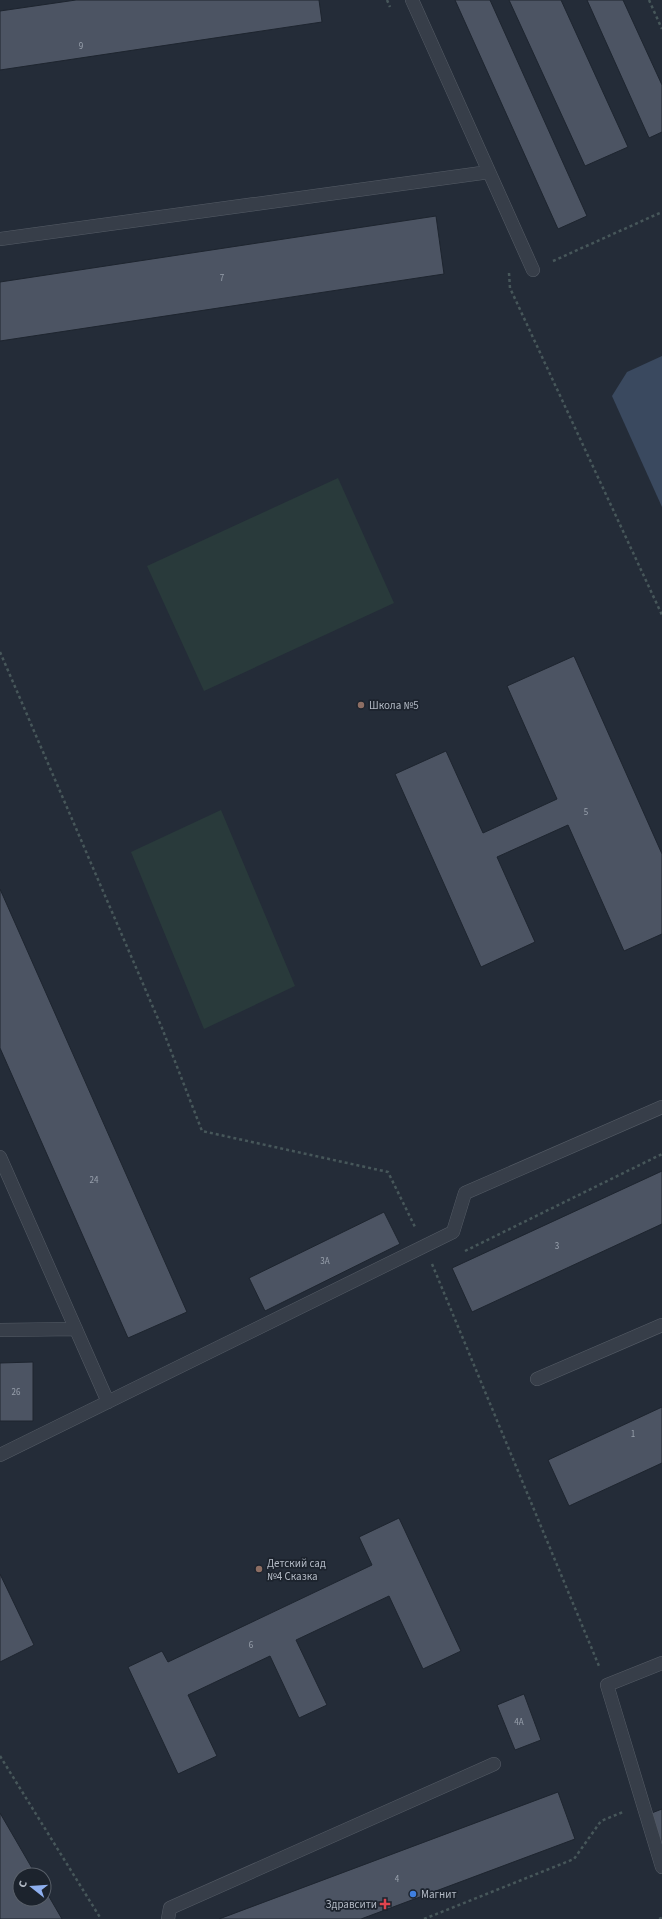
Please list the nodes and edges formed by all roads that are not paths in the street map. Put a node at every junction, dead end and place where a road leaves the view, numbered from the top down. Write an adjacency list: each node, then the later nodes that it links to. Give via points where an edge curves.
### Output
1 (412, 0): 2 (lane)
2 (489, 172): 3 (lane); 4 (lane)
3 (0, 239)
4 (534, 270)
5 (662, 1107): 11 (lane, via 465,1193 453,1232)
6 (0, 1156): 8 (lane)
7 (662, 1325): 10 (lane)
8 (76, 1329): 9 (lane); 11 (lane)
9 (0, 1330)
10 (537, 1379)
11 (108, 1402): 12 (lane)
12 (0, 1454)
13 (662, 1662): 15 (lane, via 607,1684)
14 (494, 1764): 16 (lane, via 170,1908)
15 (662, 1867)
16 (168, 1919)

